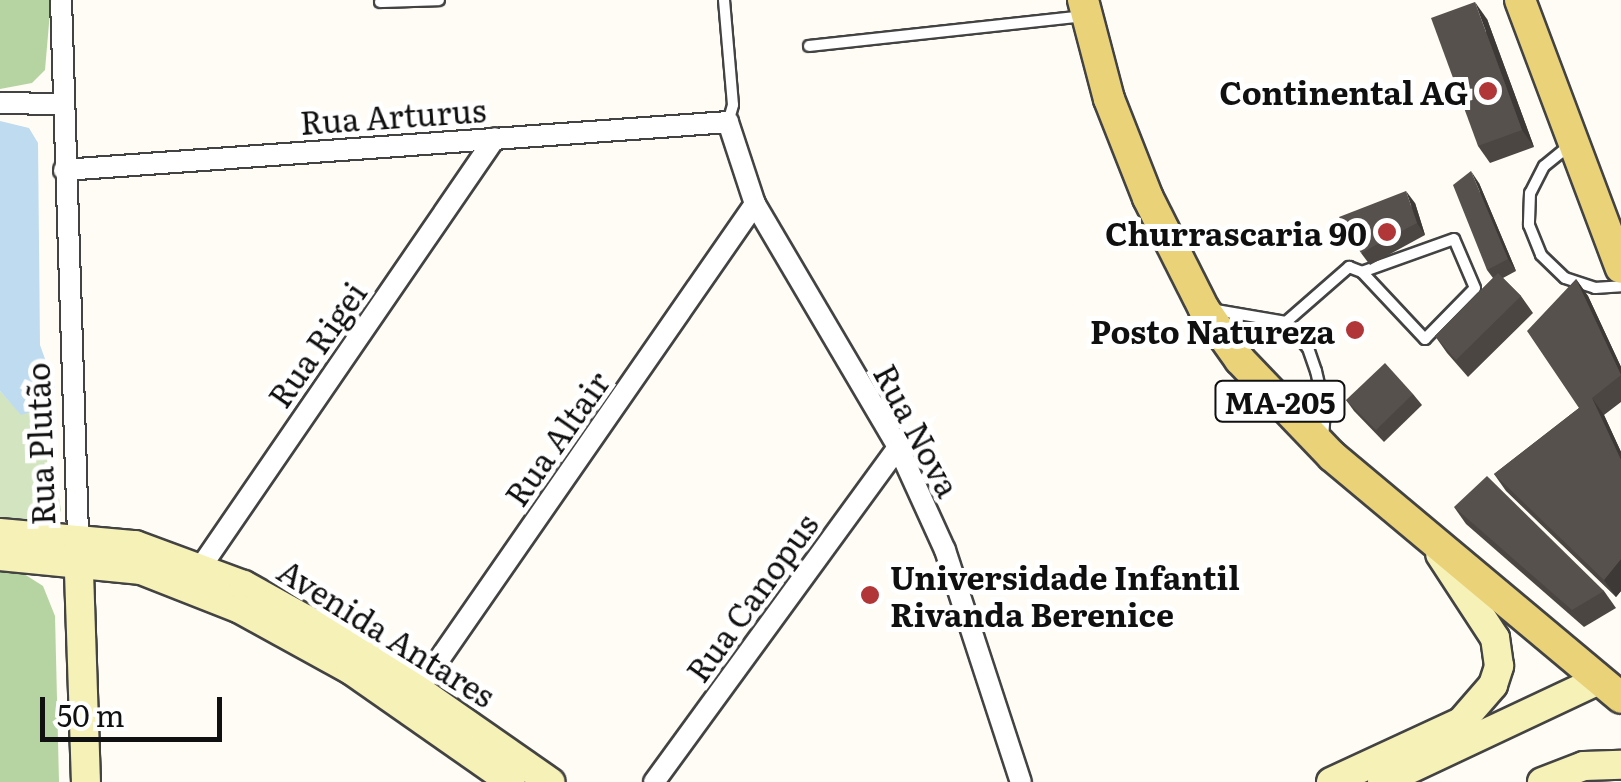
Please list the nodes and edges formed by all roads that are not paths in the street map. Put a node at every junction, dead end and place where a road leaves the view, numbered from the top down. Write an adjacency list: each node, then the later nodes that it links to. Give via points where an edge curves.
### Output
1 (61, 0): 9 (street, Rua Plutão)
2 (439, 0): 5 (lane)
3 (724, 0): 10 (lane, via 733,105)
4 (1520, 0): 12 (main road)
5 (380, 2)
6 (1084, 8): 7 (lane); 18 (main road, MA-205, via 1148,198)
7 (809, 46)
8 (0, 104): 9 (street)
9 (60, 104): 13 (street, Rua Plutão)
10 (728, 122): 11 (street, Rua Arturus); 14 (street, Rua Nova)
11 (495, 138): 13 (street, Rua Arturus); 26 (street, Rua Rigei)
12 (1571, 144): 15 (main road); 17 (lane, via 1544,166 1530,193 1529,225 1541,255 1564,278 1595,288)
13 (64, 170): 24 (street, Rua Plutão)
14 (755, 204): 21 (street, Rua Nova); 28 (street, Rua Altair)
15 (1621, 268)
16 (1362, 272): 16 (lane, via 1425,339 1476,288 1454,239); 19 (lane, via 1349,267)
17 (1621, 286)
18 (1204, 309): 19 (lane); 20 (main road, MA-205, via 1240,360)
19 (1286, 322): 20 (lane, via 1316,370 1325,410)
20 (1322, 445): 23 (main road, MA-205)
21 (898, 447): 33 (street, Rua Canopus); 34 (street, Rua Nova, via 970,614)
22 (0, 533): 24 (main road, Avenida Antares)
23 (1433, 544): 27 (main road, MA-205); 35 (main road, via 1495,638 1496,678 1461,722)
24 (78, 547): 25 (main road, Avenida Antares); 26 (main road, Avenida Antares); 30 (main road, Rua Plutão)
25 (0, 556)
26 (194, 576): 28 (main road, Avenida Antares, via 305,616)
27 (1614, 681): 36 (main road)
28 (413, 698): 31 (main road, Avenida Antares); 32 (main road, Avenida Antares)
29 (1621, 765): 37 (main road, via 1584,766)
30 (86, 782)
31 (511, 782)
32 (550, 782)
33 (654, 782)
34 (1022, 782)
35 (1331, 782)
36 (1382, 782)
37 (1542, 782)

